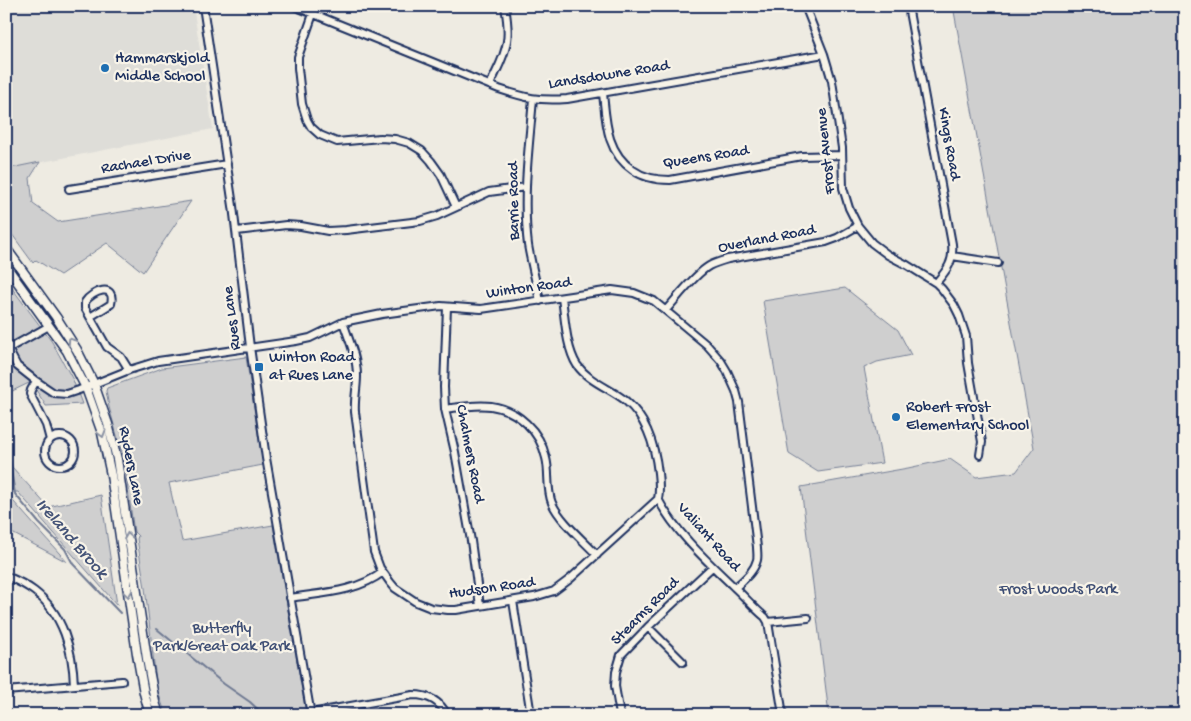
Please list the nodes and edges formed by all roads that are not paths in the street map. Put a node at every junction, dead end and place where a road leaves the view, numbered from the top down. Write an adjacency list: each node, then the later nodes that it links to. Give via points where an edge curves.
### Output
1 (203, 6): 12 (street, Rues Lane)
2 (294, 6): 6 (street, Landsdowne Road)
3 (505, 6): 8 (street, via 508,42)
4 (805, 6): 7 (street, Frost Avenue)
5 (908, 6): 19 (street, Kings Road)
6 (313, 14): 8 (street, Landsdowne Road); 15 (street, via 298,57 302,104 311,127 337,142 380,138 408,143 431,161)
7 (824, 54): 9 (street, Landsdowne Road); 11 (street, Frost Avenue, via 832,81)
8 (490, 85): 10 (street, Landsdowne Road)
9 (603, 92): 10 (street, Landsdowne Road, via 548,101); 11 (street, Queens Road, via 607,128 615,152 631,169 652,179 670,180 802,156)
10 (533, 99): 13 (street, Barrie Road)
11 (842, 155): 16 (street, Frost Avenue, via 846,198)
12 (227, 164): 14 (street, Rachael Drive); 17 (street, Rues Lane)
13 (526, 187): 15 (street, via 489,192); 24 (street, Barrie Road, via 528,245)
14 (69, 189)
15 (456, 207): 17 (street, via 420,221 346,230 286,225)
16 (858, 226): 22 (street, Frost Avenue, via 888,256); 26 (street, Overland Road, via 826,242 717,262 701,272)
17 (237, 231): 30 (street, Rues Lane)
18 (6, 248): 34 (main road, Ryders Lane, one-way to 18, via 56,317)
19 (952, 256): 20 (street); 22 (street)
20 (998, 264)
21 (6, 266): 29 (main road, Ryders Lane)
22 (936, 283): 38 (street, Frost Avenue, via 954,305 966,336 982,442)
23 (562, 298): 24 (street, Winton Road); 26 (street, Winton Road, via 612,290 627,291 648,298); 39 (street, Valiant Road, via 570,348 577,364 589,378 627,402 648,432 656,457)
24 (540, 301): 25 (street, Winton Road, via 481,310)
25 (447, 306): 28 (street, Winton Road); 36 (street, Chalmers Road)
26 (666, 310): 44 (street, Winton Road, via 718,357 732,381 739,402 757,561)
27 (90, 317): 27 (street, via 85,302 100,290 105,290 112,298 111,304); 32 (street, via 107,347 121,357)
28 (344, 322): 30 (street, Winton Road, via 310,338); 42 (street, Hudson Road, via 356,365 354,404 372,544)
29 (49, 326): 31 (street); 35 (main road, Ryders Lane, via 67,351)
30 (250, 347): 32 (street, Winton Road); 45 (street, Rues Lane)
31 (7, 349): 33 (street, Winton Road, via 18,366)
32 (129, 370): 34 (street, Winton Road)
33 (36, 380): 35 (street, Winton Road, via 54,393 67,394); 37 (street, via 30,394)
34 (94, 384): 35 (street, Winton Road); 57 (main road, Ryders Lane, one-way to 34, via 147,659 117,459)
35 (86, 388): 56 (main road, Ryders Lane, one-way to 56, via 102,433 111,475 137,654)
36 (445, 409): 40 (street, via 491,406 510,412 527,424 545,453 548,491 555,509); 47 (street, Chalmers Road)
37 (50, 440): 37 (street, via 45,447 48,461 61,466 70,462 74,449 70,440 61,436)
38 (980, 455)
39 (658, 499): 40 (street, Hudson Road); 41 (street, Valiant Road, via 670,519)
40 (597, 555): 46 (street, Hudson Road, via 554,591)
41 (712, 567): 44 (street, Valiant Road); 50 (street, Stearns Road)
42 (383, 572): 45 (street, via 358,586); 47 (street, Hudson Road, via 402,593 431,608 456,610)
43 (6, 576): 53 (street, via 35,592 58,621 72,656)
44 (735, 588): 49 (street, Valiant Road)
45 (290, 598): 55 (street, Rues Lane)
46 (513, 601): 47 (street, Hudson Road); 59 (street)
47 (480, 606)
48 (808, 618): 49 (street)
49 (768, 622): 61 (street)
50 (648, 627): 51 (street); 60 (street, Stearns Road, via 620,655 616,686)
51 (682, 662)
52 (122, 681): 53 (street)
53 (74, 685): 54 (street)
54 (6, 691)
55 (311, 714): 58 (street, via 420,695 436,701)
56 (150, 715)
57 (159, 715)
58 (447, 715)
59 (531, 715)
60 (620, 715)
61 (783, 715)

